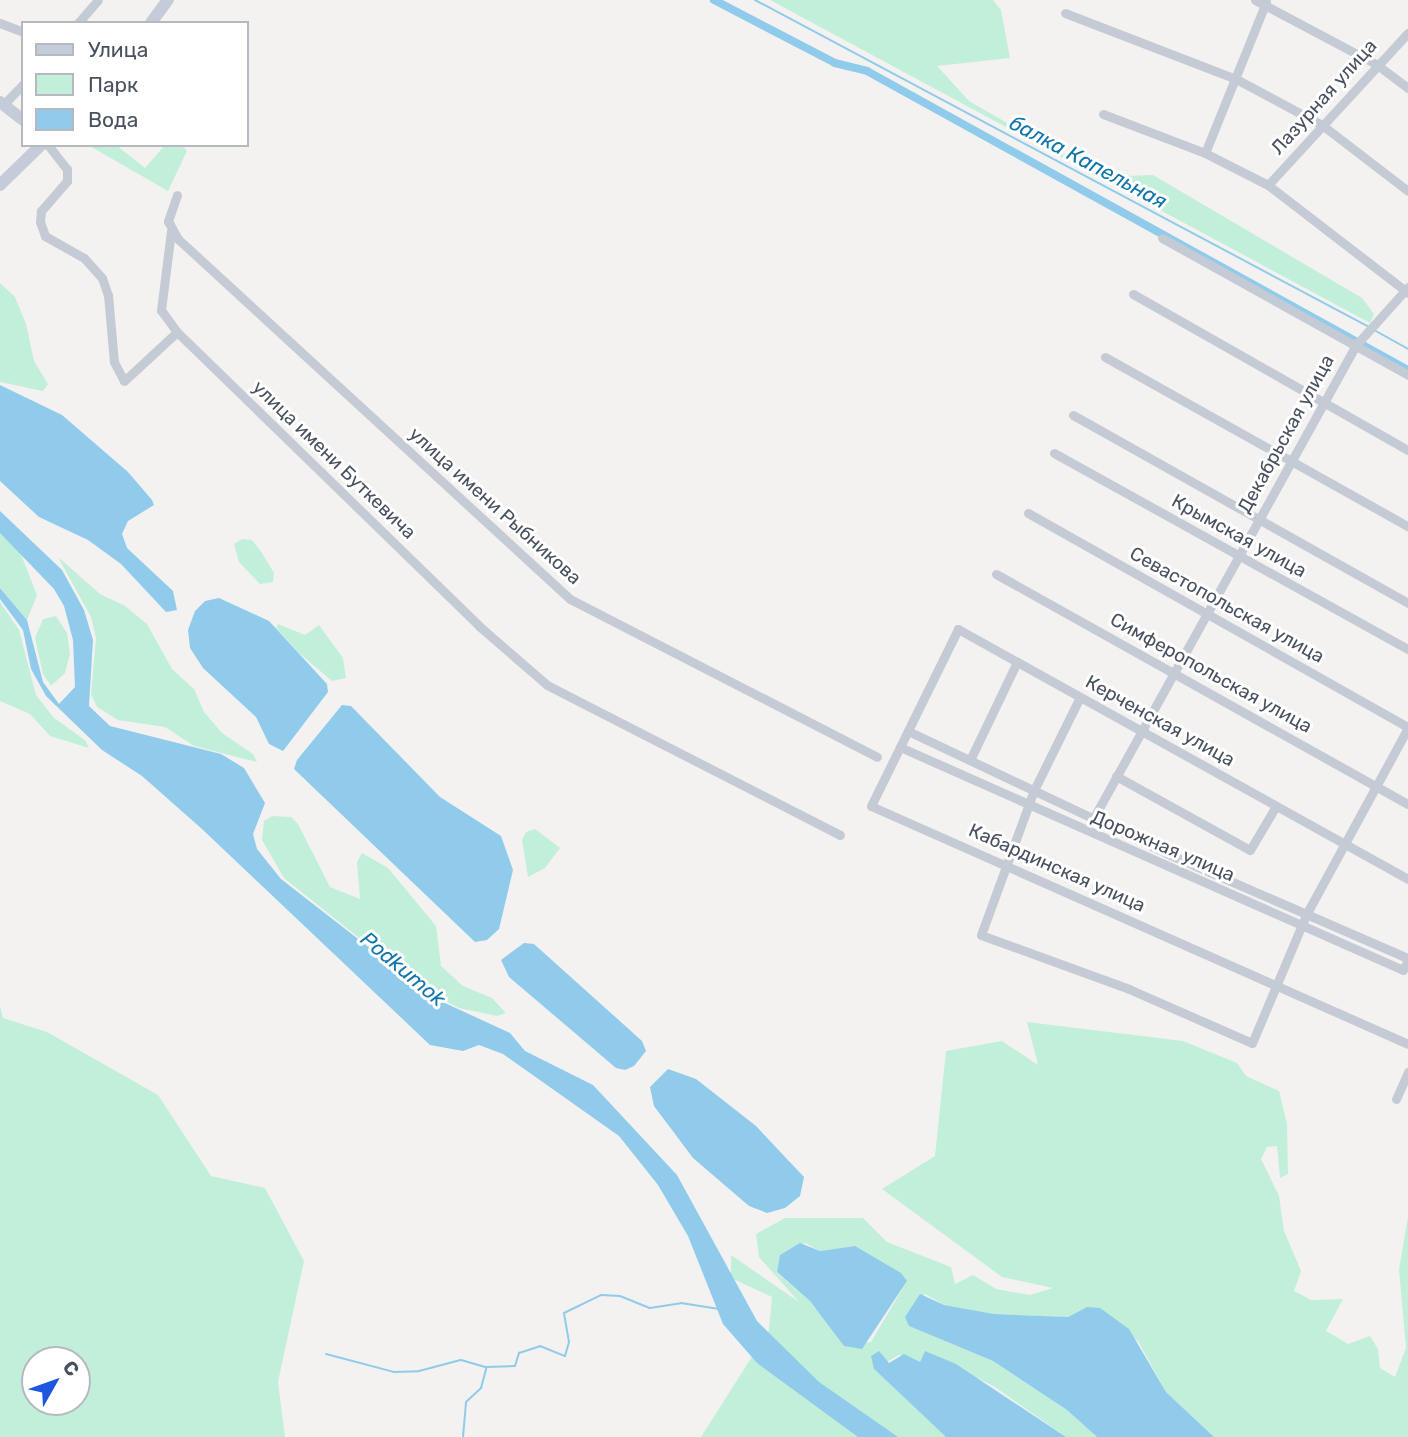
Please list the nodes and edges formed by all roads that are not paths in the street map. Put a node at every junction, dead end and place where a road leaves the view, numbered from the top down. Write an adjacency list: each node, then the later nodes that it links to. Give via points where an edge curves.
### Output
1 (98, 0): 6 (street)
2 (168, 0): 7 (street)
3 (1255, 0): 4 (street)
4 (1266, 2): 11 (street); 12 (street)
5 (1065, 13): 12 (street)
6 (80, 21)
7 (152, 21)
8 (0, 23): 9 (street)
9 (21, 31)
10 (1408, 33): 11 (street, Лазурная улица)
11 (1376, 64): 14 (street); 18 (street, Лазурная улица)
12 (1236, 79): 18 (street); 21 (street)
13 (21, 86): 15 (street)
14 (1408, 88)
15 (2, 104): 17 (street)
16 (1103, 114): 21 (street)
17 (21, 118)
18 (1322, 125): 23 (street, Лазурная улица); 24 (street)
19 (38, 147): 22 (street)
20 (50, 147): 30 (street, via 68,169 67,181 41,211 40,222 45,236 84,258 102,278 108,295 114,362 124,382)
21 (1205, 153): 23 (street)
22 (0, 185)
23 (1268, 185): 28 (street)
24 (1408, 191)
25 (177, 195): 26 (street, via 168,221)
26 (171, 231): 30 (street, улица имени Буткевича, via 161,310); 55 (street, улица имени Рыбникова, via 583,609)
27 (1162, 238): 31 (street)
28 (1407, 290): 31 (street, Декабрьская улица)
29 (1133, 295): 34 (street)
30 (177, 332): 64 (street, улица имени Буткевича, via 479,626 547,685)
31 (1356, 345): 33 (street); 34 (street, Декабрьская улица)
32 (1105, 357): 38 (street)
33 (1408, 374)
34 (1323, 403): 36 (street); 38 (street, Декабрьская улица)
35 (1073, 415): 40 (street)
36 (1408, 450)
37 (1054, 453): 42 (street, Крымская улица)
38 (1291, 462): 40 (street, Декабрьская улица); 41 (street)
39 (1028, 513): 45 (street, Севастопольская улица)
40 (1258, 519): 42 (street, Декабрьская улица); 44 (street)
41 (1408, 526)
42 (1237, 555): 45 (street, Декабрьская улица); 47 (street, Крымская улица)
43 (996, 574): 49 (street, Симферопольская улица)
44 (1408, 603)
45 (1205, 612): 49 (street, Декабрьская улица); 51 (street, Севастопольская улица)
46 (958, 629): 48 (street, Керченская улица); 52 (street, Кабардинская улица)
47 (1408, 649)
48 (1017, 662): 50 (street, Керченская улица); 56 (street)
49 (1173, 672): 53 (street, Декабрьская улица); 58 (street, Симферопольская улица)
50 (1080, 697): 53 (street, Керченская улица); 59 (street)
51 (1408, 727): 58 (street)
52 (908, 731): 54 (street, Кабардинская улица); 56 (street, Дорожная улица)
53 (1141, 731): 57 (street, Декабрьская улица); 61 (street, Керченская улица)
54 (900, 747): 62 (street, Дорожная улица); 66 (street, Кабардинская улица, via 871,806)
55 (877, 757)
56 (970, 760): 59 (street, Дорожная улица)
57 (1115, 776): 61 (street, via 1250,850); 63 (street, Декабрьская улица)
58 (1375, 785): 60 (street, Симферопольская улица); 65 (street)
59 (1034, 790): 62 (street); 63 (street, Дорожная улица)
60 (1408, 804)
61 (1276, 806): 65 (street, Керченская улица)
62 (1028, 807): 66 (street); 69 (street, Дорожная улица)
63 (1093, 819): 68 (street, Дорожная улица)
64 (840, 835)
65 (1344, 843): 67 (street, Керченская улица); 68 (street)
66 (1007, 865): 71 (street, Кабардинская улица); 71 (street, via 981,935 1129,989 1252,1043)
67 (1408, 879)
68 (1307, 912): 69 (street); 70 (street, Дорожная улица)
69 (1302, 925): 70 (street, Дорожная улица, via 1403,970); 71 (street)
70 (1408, 959)
71 (1278, 984): 72 (street, Кабардинская улица)
72 (1408, 1044)
73 (1408, 1072): 74 (street)
74 (1396, 1099)

